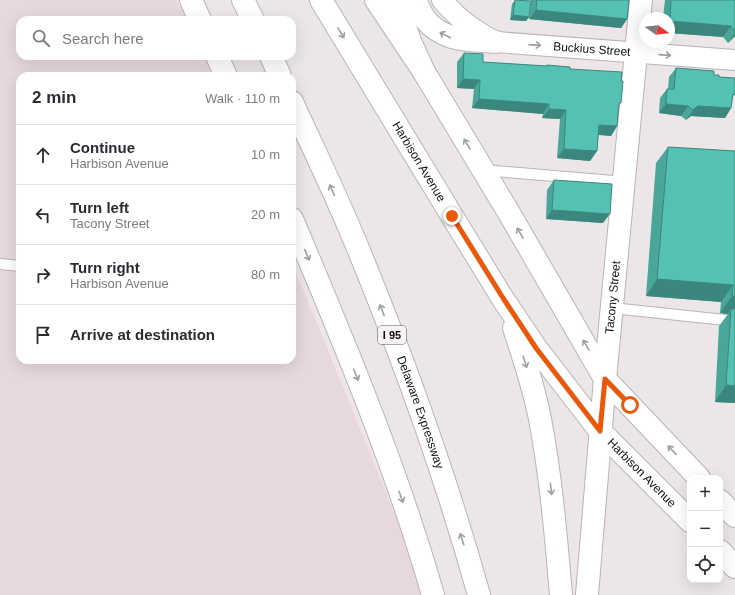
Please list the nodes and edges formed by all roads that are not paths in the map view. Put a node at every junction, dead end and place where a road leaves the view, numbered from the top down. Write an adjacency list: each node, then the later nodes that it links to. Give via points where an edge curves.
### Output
1 (191, 0): 9 (main road)
2 (243, 0): 10 (main road)
3 (321, 0): 25 (main road, Harbison Avenue, one-way to 25)
4 (376, 0): 18 (main road)
5 (396, 0): 18 (main road)
6 (415, 0): 11 (main road, one-way to 6, via 452,38 440,33 425,19)
7 (442, 0): 11 (street, via 458,18)
8 (642, 0): 12 (main road, Tacony Street)
9 (198, 16)
10 (251, 16)
11 (496, 42): 12 (street, Buckius Street, one-way to 12)
12 (637, 53): 15 (street, Buckius Street, one-way to 15); 21 (main road, Tacony Street)
13 (219, 60): 16 (main road)
14 (273, 60): 17 (main road)
15 (735, 60)
16 (224, 72)
17 (278, 72)
18 (424, 72): 20 (main road, one-way to 18)
19 (296, 111): 37 (main road, Delaware Expressway / I 95, one-way to 19, via 437,461 399,352 357,245)
20 (483, 170): 21 (lane); 28 (main road, one-way to 20)
21 (625, 182): 26 (main road, Tacony Street)
22 (296, 228): 36 (main road, one-way to 36, via 363,392)
23 (0, 264): 24 (lane)
24 (16, 266)
25 (503, 298): 29 (main road, Harbison Avenue, via 536,348); 38 (main road, one-way to 38, via 527,366 540,418 551,485)
26 (612, 308): 27 (lane); 28 (main road, Tacony Street)
27 (735, 321)
28 (605, 379): 29 (main road, Tacony Street); 30 (main road, one-way to 28)
29 (600, 431): 33 (main road, Harbison Avenue); 39 (main road, Tacony Street)
30 (696, 475)
31 (723, 504): 32 (main road)
32 (735, 516)
33 (687, 518)
34 (723, 555): 35 (main road)
35 (735, 567)
36 (430, 585)
37 (476, 586)
38 (561, 595)
39 (587, 595)

